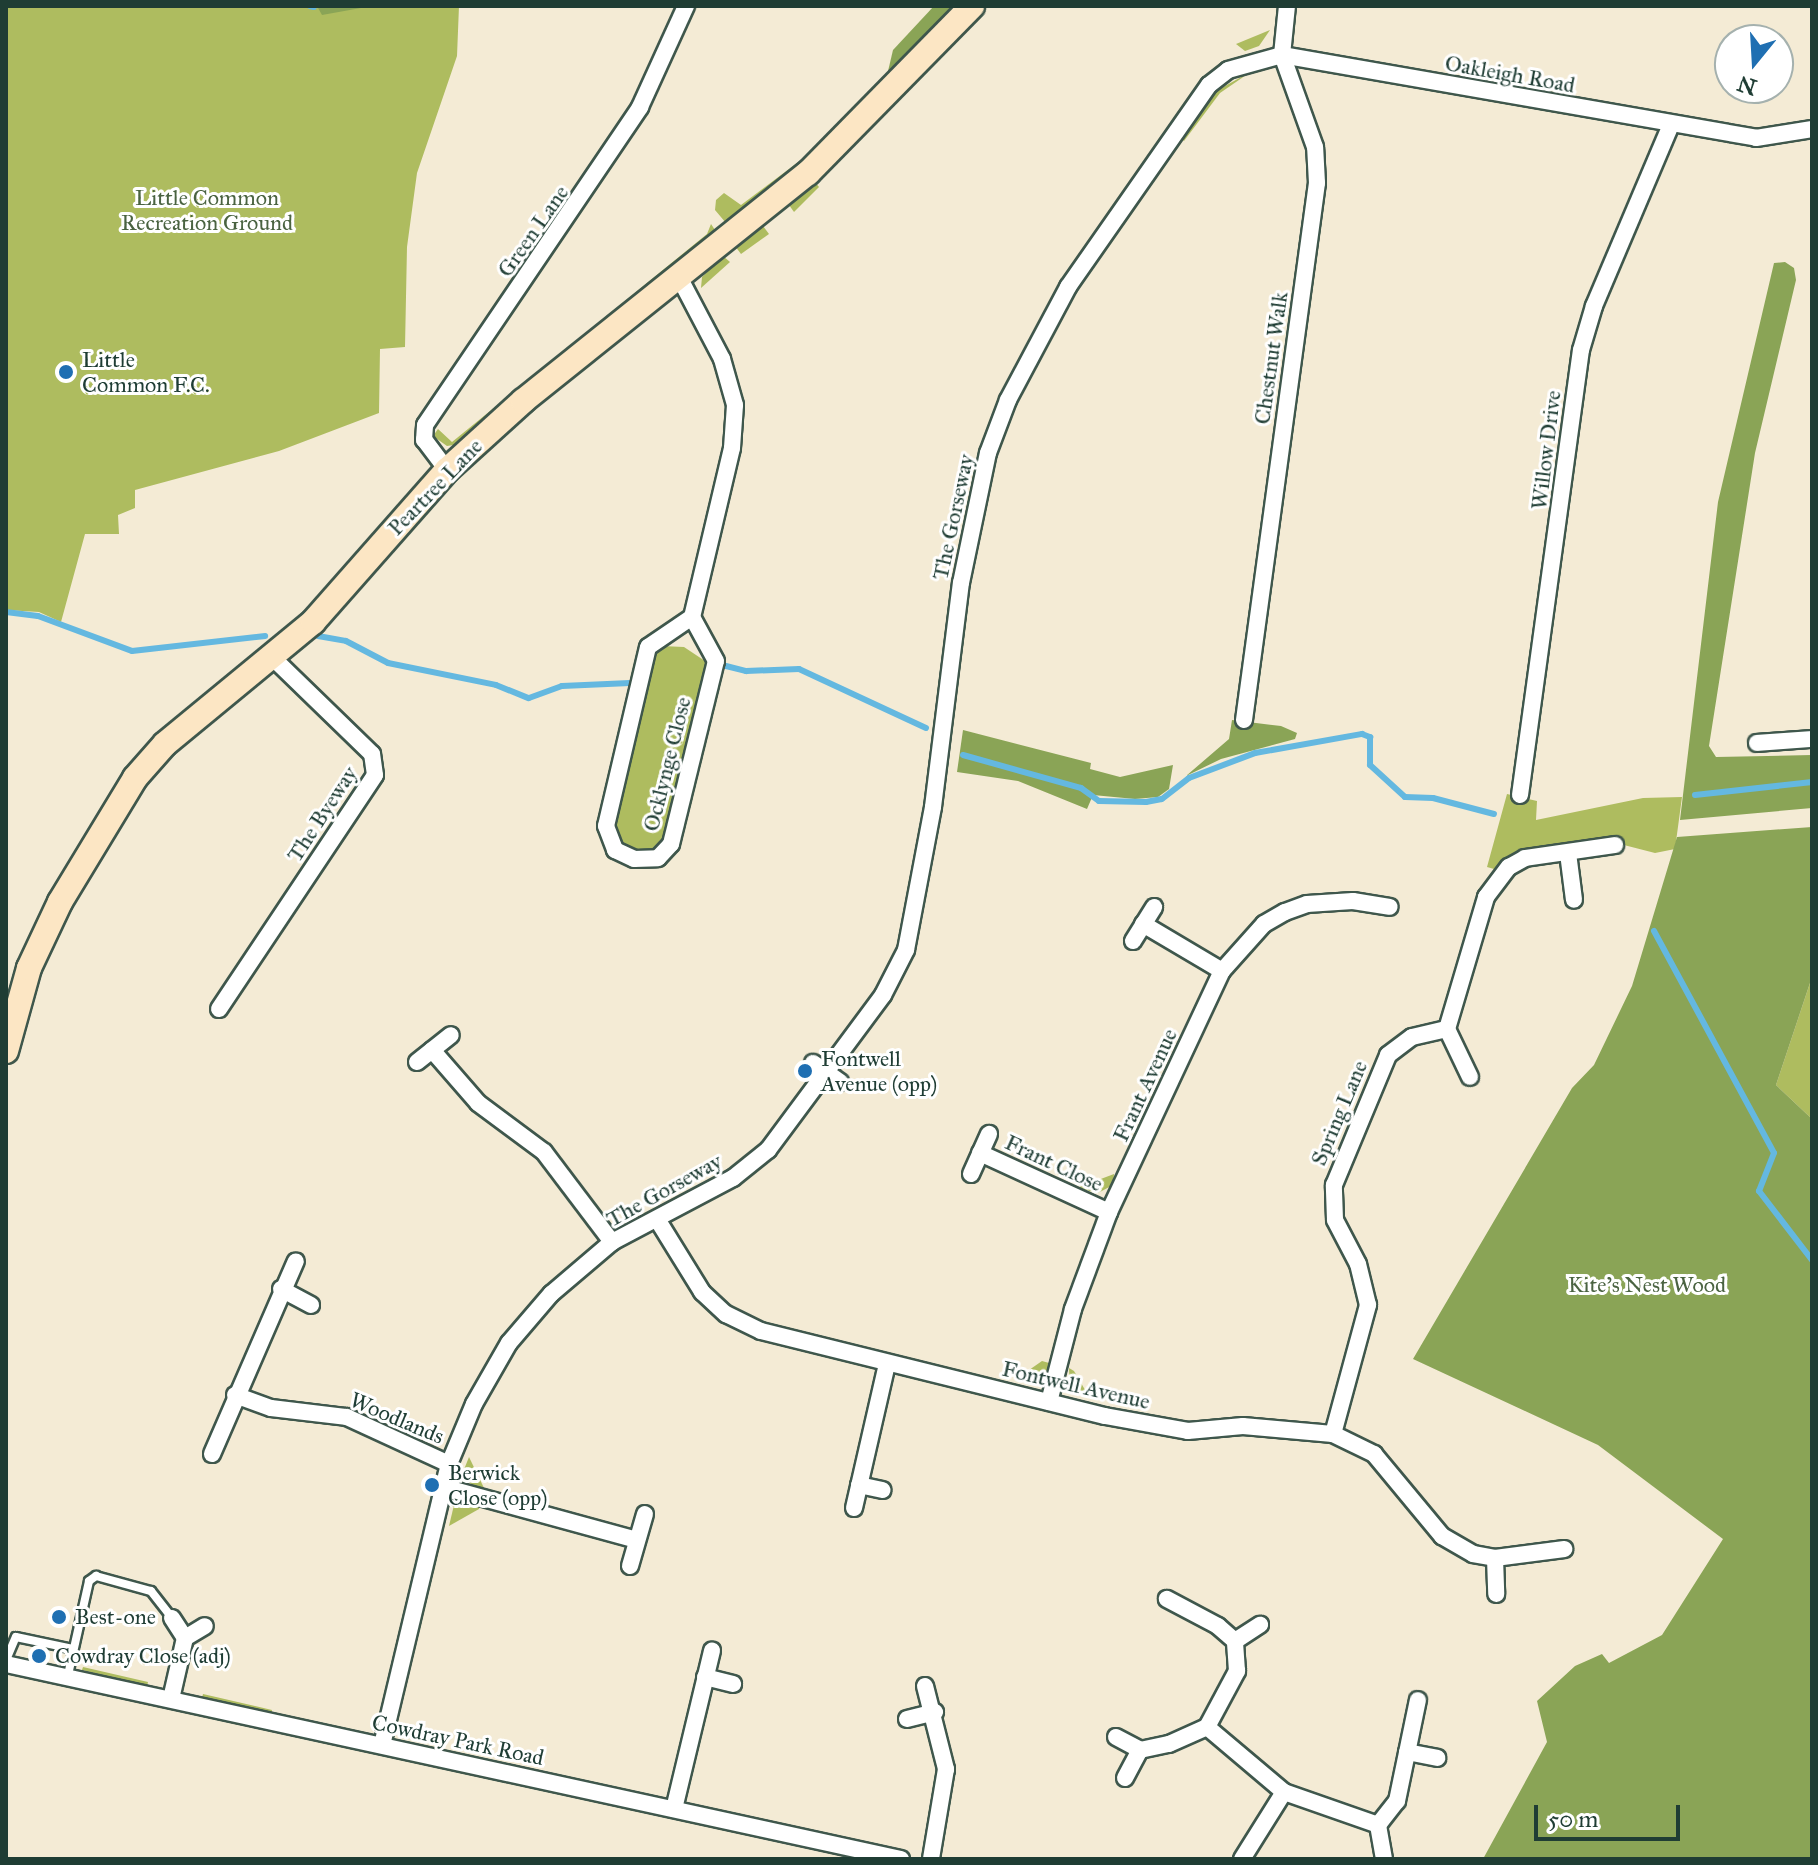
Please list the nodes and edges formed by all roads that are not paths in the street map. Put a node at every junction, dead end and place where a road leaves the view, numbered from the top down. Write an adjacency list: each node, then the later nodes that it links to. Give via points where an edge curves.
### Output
1 (686, 6): 8 (street, Green Lane, via 667,58 632,120 425,425 424,440)
2 (972, 6): 7 (street, Peartree Lane, via 808,173)
3 (1287, 6): 4 (street, Chestnut Walk)
4 (1282, 55): 5 (street, Oakleigh Road); 11 (street, Chestnut Walk, via 1315,147 1317,183); 34 (street, The Gorseway, via 1228,70 1209,85 1068,287 1008,400 972,515 916,919 883,995 768,1150 733,1178)
5 (1671, 125): 6 (street, Oakleigh Road, via 1730,126 1756,138); 14 (street, Willow Drive, via 1594,306 1581,350)
6 (1812, 129)
7 (679, 277): 8 (street, Peartree Lane, via 523,401); 9 (street, via 722,359 735,405 732,448)
8 (447, 470): 10 (street, Peartree Lane)
9 (692, 617): 9 (street, Ocklynge Close, via 648,647 644,662 606,826 615,850 634,859 658,858 671,844 716,661)
10 (274, 659): 23 (street, The Byeway, via 372,754 375,775); 27 (street, Peartree Lane, via 199,716 135,778 54,915 29,968)
11 (1244, 720)
12 (1812, 739): 13 (street)
13 (1757, 743)
14 (1520, 795)
15 (1615, 845): 16 (street)
16 (1568, 853): 17 (street); 24 (street, via 1525,858 1492,886)
17 (1574, 900)
18 (1154, 907): 20 (street)
19 (1390, 907): 22 (street, Frant Avenue, via 1353,901 1307,904 1285,912 1248,939)
20 (1143, 924): 21 (street); 22 (street)
21 (1133, 941)
22 (1222, 971): 33 (street, Frant Avenue)
23 (219, 1009)
24 (1447, 1029): 29 (street); 42 (street, Spring Lane, via 1412,1037 1388,1055 1340,1158 1331,1203 1367,1286 1368,1305)
25 (451, 1035): 26 (street)
26 (432, 1050): 28 (street); 35 (street, via 478,1103 544,1152)
27 (6, 1051)
28 (417, 1062)
29 (1470, 1077)
30 (989, 1134): 31 (street, Frant Close)
31 (980, 1153): 32 (street, Frant Close); 33 (street, Frant Close)
32 (971, 1174)
33 (1109, 1212): 41 (street, Frant Avenue, via 1073,1309)
34 (657, 1219): 35 (street, The Gorseway); 39 (street, Fontwell Avenue, via 702,1292 726,1314 761,1331)
35 (612, 1242): 44 (street, The Gorseway, via 551,1294 509,1343 474,1404)
36 (296, 1261): 37 (street)
37 (281, 1289): 38 (street); 40 (street)
38 (311, 1305)
39 (887, 1364): 41 (street, Fontwell Avenue); 45 (street)
40 (235, 1395): 43 (street); 44 (street, Woodlands, via 271,1408 347,1417)
41 (1049, 1402): 42 (street, Fontwell Avenue, via 1188,1431 1243,1426)
42 (1333, 1434): 52 (street, Fontwell Avenue, via 1374,1454 1442,1536 1473,1554)
43 (212, 1454)
44 (449, 1464): 46 (street, The Gorseway)
45 (859, 1485): 47 (street); 48 (street)
46 (443, 1487): 50 (street); 74 (street, The Gorseway)
47 (882, 1490)
48 (854, 1508)
49 (645, 1514): 50 (street)
50 (637, 1540): 53 (street)
51 (1564, 1549): 52 (street, Fontwell Avenue)
52 (1495, 1558): 54 (street)
53 (630, 1566)
54 (1496, 1594)
55 (1167, 1599): 60 (street)
56 (172, 1618): 59 (street); 61 (lane, via 151,1591 96,1576 89,1581)
57 (1260, 1625): 60 (street)
58 (205, 1626): 59 (street)
59 (185, 1638): 68 (street)
60 (1235, 1641): 72 (street, via 1237,1671)
61 (73, 1649): 63 (lane, via 16,1637); 64 (lane)
62 (712, 1651): 65 (street)
63 (6, 1662): 64 (street, Cowdray Park Road)
64 (68, 1675): 68 (street, Cowdray Park Road)
65 (705, 1677): 66 (street); 80 (street)
66 (733, 1684)
67 (925, 1686): 70 (street)
68 (171, 1699): 74 (street, Cowdray Park Road)
69 (1418, 1700): 76 (street)
70 (935, 1712): 71 (street); 83 (street, via 946,1769)
71 (907, 1719)
72 (1207, 1727): 75 (street); 79 (street)
73 (1116, 1737): 75 (street)
74 (382, 1745): 80 (street, Cowdray Park Road)
75 (1140, 1750): 78 (street)
76 (1407, 1752): 77 (street); 81 (street, via 1397,1801)
77 (1437, 1758)
78 (1125, 1778)
79 (1284, 1792): 81 (street); 84 (street)
80 (674, 1809): 82 (street, Cowdray Park Road)
81 (1378, 1825): 85 (street)
82 (901, 1859)
83 (931, 1859)
84 (1242, 1859)
85 (1384, 1859)

